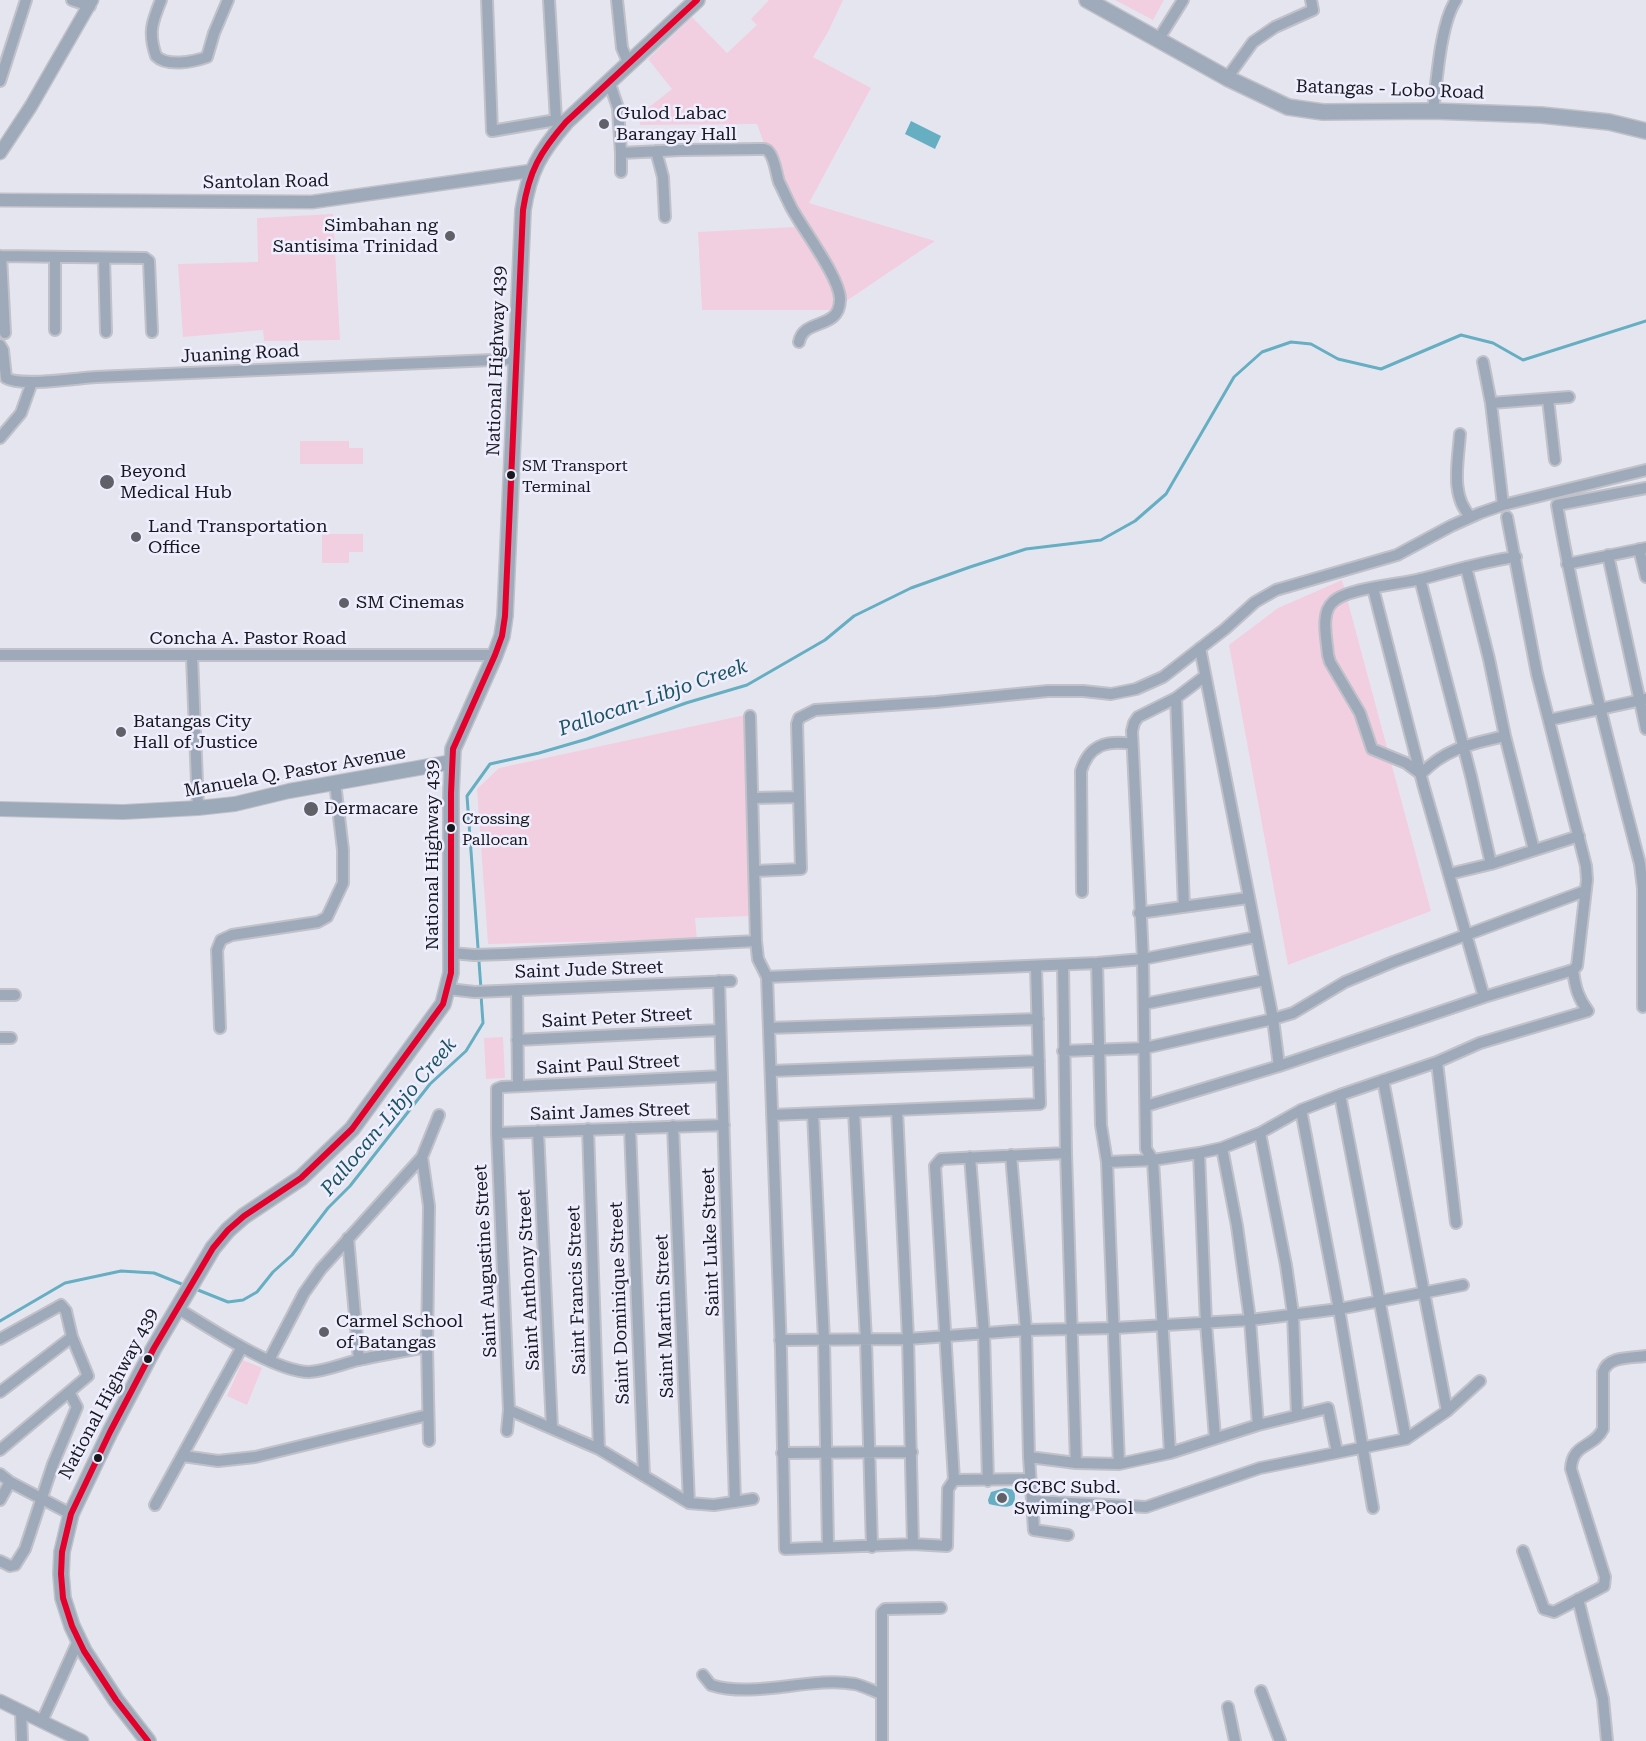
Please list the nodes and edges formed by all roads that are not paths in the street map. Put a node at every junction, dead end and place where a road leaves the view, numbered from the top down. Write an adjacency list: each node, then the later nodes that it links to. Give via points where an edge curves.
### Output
1 (26, 0): 15 (street)
2 (72, 0): 12 (street)
3 (161, 0): 4 (street, via 151,32 156,56 164,62 207,57)
4 (228, 0)
5 (487, 0): 21 (street, via 492,131)
6 (549, 0): 21 (street)
7 (617, 0): 16 (street, via 622,48)
8 (697, 0): 16 (main road, National Highway 439)
9 (1086, 0): 14 (main road, Batangas - Lobo Road)
10 (1183, 0): 14 (street)
11 (1456, 0): 20 (street, via 1443,41)
12 (91, 3): 23 (street)
13 (1312, 5): 17 (street, via 1253,42)
14 (1158, 39): 17 (main road, Batangas - Lobo Road)
15 (3, 61): 18 (street)
16 (628, 62): 19 (main road, National Highway 439)
17 (1227, 78): 20 (main road, Batangas - Lobo Road, via 1273,102 1300,110)
18 (0, 81)
19 (609, 81): 21 (main road, National Highway 439); 26 (street, via 618,108)
20 (1433, 111): 22 (main road, Batangas - Lobo Road, via 1562,116)
21 (561, 121): 27 (main road, National Highway 439)
22 (1646, 130)
23 (5, 139): 25 (street)
24 (656, 151): 26 (street); 30 (street, via 663,177); 38 (street, via 765,149 770,153 779,182 837,286 840,299 832,319 807,329)
25 (0, 153)
26 (621, 153): 28 (street)
27 (531, 171): 29 (street, Santolan Road, via 312,202); 40 (main road, National Highway 439, via 523,210)
28 (621, 172)
29 (0, 200)
30 (665, 217)
31 (0, 255): 32 (street); 37 (street)
32 (55, 257): 33 (street); 34 (street)
33 (104, 258): 35 (street); 36 (street, via 149,261)
34 (55, 330)
35 (106, 332)
36 (152, 332)
37 (5, 333)
38 (799, 342)
39 (0, 345): 42 (street, Juaning Road, via 6,378)
40 (516, 359): 42 (street, Juaning Road); 64 (main road, National Highway 439, via 505,616)
41 (1483, 362): 45 (street)
42 (32, 382): 47 (street, via 21,413)
43 (1569, 397): 44 (street)
44 (1548, 399): 45 (street); 48 (street)
45 (1491, 403): 51 (street)
46 (1460, 434): 52 (street, via 1458,497)
47 (0, 438)
48 (1555, 460)
49 (1646, 470): 51 (street)
50 (1646, 488): 57 (street, via 1557,505)
51 (1503, 506): 52 (street)
52 (1471, 517): 62 (street, via 1398,555 1276,590 1255,602)
53 (1507, 517): 56 (street)
54 (1642, 548): 55 (street); 59 (street)
55 (1608, 555): 57 (street); 68 (street)
56 (1516, 557): 58 (street); 71 (street)
57 (1567, 564): 69 (street)
58 (1466, 567): 60 (street); 73 (street)
59 (1646, 577)
60 (1420, 579): 61 (street); 75 (street)
61 (1373, 588): 77 (street); 77 (street, via 1333,601 1326,611 1328,655 1360,713 1372,749)
62 (1200, 648): 66 (street); 79 (street, via 1163,677 1136,689 1111,694 1048,691 815,710 799,718 797,724)
63 (0, 655): 65 (street, Concha A. Pastor Road)
64 (495, 655): 65 (street, Concha A. Pastor Road); 76 (main road, National Highway 439, via 453,749)
65 (192, 656): 81 (street)
66 (1206, 676): 67 (street); 91 (street)
67 (1176, 698): 74 (street, via 1138,717); 92 (street)
68 (1643, 699): 69 (street); 72 (street)
69 (1599, 709): 71 (street); 85 (street)
70 (750, 716): 80 (street)
71 (1549, 720): 83 (street)
72 (1646, 729)
73 (1505, 736): 75 (street); 84 (street)
74 (1132, 744): 90 (street, via 1101,744 1085,757 1081,771); 93 (street)
75 (1463, 746): 77 (street, via 1434,761); 86 (street)
76 (452, 762): 78 (main road, Manuela Q. Pastor Avenue); 97 (main road, National Highway 439)
77 (1421, 774): 88 (street)
78 (335, 783): 81 (main road, Manuela Q. Pastor Avenue); 116 (street, via 343,883 327,917 318,922 221,940 217,950)
79 (799, 797): 80 (street); 87 (street, via 801,869)
80 (753, 798): 87 (street)
81 (198, 808): 82 (main road, Manuela Q. Pastor Avenue, via 123,812)
82 (0, 809)
83 (1579, 836): 84 (street); 89 (street, via 1586,866)
84 (1534, 850): 86 (street)
85 (1643, 863): 113 (street)
86 (1491, 864): 88 (street)
87 (756, 871): 96 (street)
88 (1449, 874): 94 (street)
89 (1585, 891): 94 (street); 102 (street, via 1579,961)
90 (1082, 892)
91 (1248, 898): 92 (street); 95 (street)
92 (1184, 907): 93 (street)
93 (1139, 913): 98 (street)
94 (1468, 936): 111 (street); 115 (street, via 1345,982 1293,1013)
95 (1256, 938): 98 (street); 104 (street)
96 (756, 941): 97 (street); 103 (street, via 758,959)
97 (452, 953): 107 (main road, National Highway 439)
98 (1143, 959): 99 (street); 112 (street)
99 (1097, 963): 100 (street); 121 (street)
100 (1063, 966): 101 (street); 122 (street)
101 (1036, 967): 103 (street); 114 (street)
102 (1573, 970): 111 (street); 124 (street, via 1579,1000 1588,1011 1480,1043)
103 (767, 977): 117 (street)
104 (1265, 980): 112 (street); 115 (street)
105 (718, 981): 106 (street, Saint Jude Street); 108 (street, Saint Jude Street); 118 (street, Saint Luke Street)
106 (731, 981)
107 (448, 989): 108 (street, Saint Jude Street); 159 (main road, National Highway 439, via 435,1015 352,1129 301,1178 228,1230)
108 (516, 990): 119 (street)
109 (15, 994): 110 (street)
110 (0, 995)
111 (1484, 997): 125 (street)
112 (1144, 1004): 120 (street)
113 (1643, 1007)
114 (1038, 1018): 117 (street); 123 (street)
115 (1273, 1019): 120 (street); 125 (street)
116 (220, 1028)
117 (769, 1028): 126 (street)
118 (719, 1030): 119 (street, Saint Peter Street); 127 (street, Saint Luke Street)
119 (517, 1040): 129 (street)
120 (1145, 1048): 121 (street); 132 (street)
121 (1100, 1049): 122 (street); 153 (street, via 1101,1125)
122 (1063, 1051): 147 (street)
123 (1039, 1061): 126 (street); 133 (street, via 1040,1104)
124 (1437, 1062): 128 (street); 154 (street)
125 (1279, 1066): 132 (street)
126 (771, 1071): 138 (street)
127 (722, 1076): 129 (street, Saint Paul Street); 139 (street, Saint Luke Street)
128 (1383, 1080): 131 (street); 157 (street)
129 (518, 1086): 130 (street, Saint Paul Street)
130 (497, 1089): 144 (street, Saint Augustine Street)
131 (1340, 1095): 134 (street); 158 (street)
132 (1146, 1106): 152 (street, via 1146,1149)
133 (897, 1110): 135 (street); 172 (street)
134 (1301, 1110): 145 (street); 160 (street)
135 (854, 1112): 136 (street); 175 (street)
136 (813, 1114): 138 (street); 174 (street)
137 (439, 1115): 150 (street)
138 (772, 1115): 173 (street)
139 (724, 1125): 140 (street, Saint James Street); 217 (street, Saint Luke Street)
140 (673, 1126): 141 (street, Saint James Street); 218 (street, Saint Martin Street)
141 (630, 1128): 142 (street, Saint James Street); 208 (street, Saint Dominique Street)
142 (588, 1129): 143 (street, Saint James Street); 195 (street, Saint Francis Street)
143 (538, 1131): 144 (street, Saint James Street); 189 (street, Saint Anthony Street)
144 (497, 1133): 184 (street, Saint Augustine Street)
145 (1260, 1133): 146 (street); 161 (street)
146 (1222, 1148): 148 (street); 162 (street)
147 (1065, 1153): 149 (street); 165 (street)
148 (1199, 1154): 152 (street); 163 (street)
149 (1011, 1155): 151 (street); 167 (street)
150 (423, 1157): 155 (street); 177 (street, via 429,1206)
151 (970, 1157): 168 (street); 169 (street, via 941,1160 935,1166)
152 (1153, 1160): 153 (street); 164 (street)
153 (1107, 1162): 166 (street)
154 (1456, 1223)
155 (348, 1238): 179 (street, via 304,1293); 180 (street)
156 (1463, 1285): 157 (street)
157 (1423, 1292): 158 (street); 185 (street)
158 (1381, 1302): 160 (street); 192 (street)
159 (179, 1303): 176 (street); 221 (main road, National Highway 439)
160 (1339, 1309): 161 (street); 194 (street)
161 (1293, 1314): 162 (street); 186 (street)
162 (1250, 1320): 163 (street); 188 (street)
163 (1206, 1323): 164 (street); 191 (street)
164 (1162, 1325): 166 (street); 202 (street)
165 (1072, 1328): 166 (street); 167 (street); 205 (street)
166 (1115, 1328): 206 (street)
167 (1026, 1330): 168 (street); 204 (street)
168 (984, 1333): 169 (street); 211 (street)
169 (946, 1335): 172 (street); 210 (street)
170 (72, 1337): 171 (street, via 61,1305); 182 (street); 183 (street, via 88,1376)
171 (0, 1339)
172 (908, 1339): 175 (street); 197 (street)
173 (780, 1340): 174 (street); 199 (street)
174 (824, 1340): 175 (street); 200 (street)
175 (866, 1340): 201 (street)
176 (242, 1347): 179 (street); 203 (street)
177 (427, 1347): 180 (street); 187 (street)
178 (1646, 1356): 228 (street, via 1610,1361 1605,1366 1603,1430 1571,1458 1606,1582)
179 (268, 1360): 180 (street, via 309,1372)
180 (359, 1360)
181 (1480, 1381): 185 (street)
182 (0, 1392)
183 (69, 1392): 196 (street); 215 (street, via 77,1407)
184 (509, 1410): 189 (street); 190 (street, Saint Augustine Street)
185 (1447, 1411): 192 (street)
186 (1298, 1414): 188 (street); 198 (street, via 1328,1408)
187 (428, 1415): 193 (street); 203 (street, via 255,1457 218,1461)
188 (1258, 1425): 191 (street)
189 (552, 1428): 195 (street)
190 (507, 1431)
191 (1215, 1438): 202 (street)
192 (1406, 1439): 194 (street)
193 (429, 1441)
194 (1364, 1447): 198 (street); 220 (street)
195 (599, 1449): 208 (street)
196 (0, 1450)
197 (912, 1452): 201 (street); 223 (street)
198 (1337, 1452): 216 (street, via 1260,1468 1146,1507)
199 (782, 1453): 200 (street); 224 (street, via 784,1549)
200 (827, 1453): 201 (street); 224 (street)
201 (869, 1453): 225 (street)
202 (1170, 1453): 206 (street)
203 (183, 1456): 219 (street)
204 (1029, 1457): 205 (street); 209 (street)
205 (1076, 1463): 206 (street)
206 (1119, 1464)
207 (0, 1474): 212 (street)
208 (644, 1476): 218 (street)
209 (1030, 1479): 211 (street); 216 (street)
210 (954, 1480): 211 (street); 223 (street, via 948,1489 947,1546)
211 (988, 1481)
212 (10, 1482): 214 (street); 215 (street)
213 (753, 1499): 217 (street)
214 (0, 1500)
215 (42, 1500): 221 (street); 227 (street, via 25,1549 15,1565)
216 (1032, 1501): 222 (street, via 1034,1530)
217 (735, 1502): 218 (street)
218 (689, 1503)
219 (155, 1505)
220 (1373, 1508)
221 (71, 1514): 230 (main road, National Highway 439, via 61,1574 63,1598)
222 (1068, 1535)
223 (913, 1544): 225 (street)
224 (828, 1547): 225 (street)
225 (872, 1547)
226 (1523, 1551): 228 (street, via 1544,1609 1554,1612)
227 (0, 1561)
228 (1578, 1599): 244 (street, via 1603,1699)
229 (941, 1608): 233 (street, via 882,1612)
230 (78, 1641): 237 (street); 240 (main road, National Highway 439)
231 (703, 1675): 233 (street, via 711,1685 729,1688 855,1684)
232 (1261, 1691): 243 (street)
233 (882, 1694): 241 (street)
234 (0, 1701): 236 (street)
235 (1228, 1707): 242 (street)
236 (21, 1711): 237 (street); 238 (street)
237 (42, 1721): 239 (street)
238 (22, 1741)
239 (82, 1741)
240 (148, 1741)
241 (882, 1741)
242 (1235, 1741)
243 (1280, 1741)
244 (1607, 1741)

